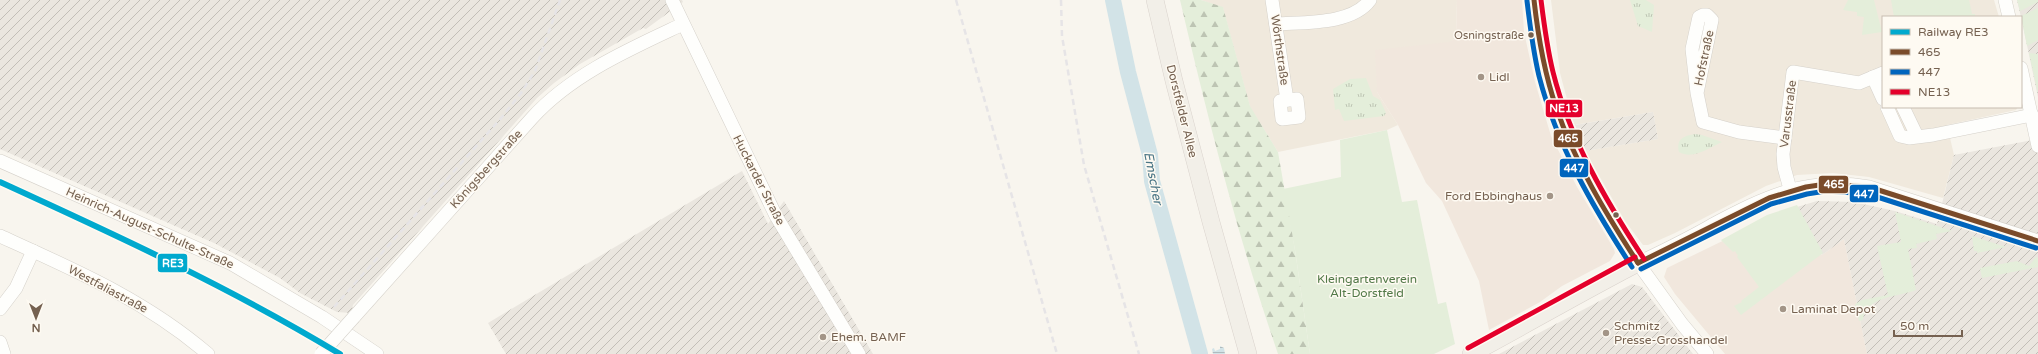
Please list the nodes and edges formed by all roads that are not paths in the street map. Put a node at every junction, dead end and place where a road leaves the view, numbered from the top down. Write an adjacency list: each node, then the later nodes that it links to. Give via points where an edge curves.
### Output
1 (672, 0): 8 (street, Huckarder Straße)
2 (1155, 0): 23 (main road, Dorstfelder Allee)
3 (1272, 0): 9 (street, Wörthstraße)
4 (1370, 0): 9 (street, via 1354,13 1338,19)
5 (1534, 0): 27 (main road, via 1546,74 1564,131 1576,160 1596,196)
6 (2006, 0): 7 (street)
7 (2009, 16)
8 (683, 24): 32 (street, Königsbergstraße, bridge, via 594,69 548,103); 34 (street, Huckarder Straße, via 776,216)
9 (1276, 24): 14 (street, Wörthstraße)
10 (2022, 72): 17 (street)
11 (1878, 75): 13 (street, Varusstraße); 19 (street, Varusstraße, via 1859,83 1793,72)
12 (1697, 92): 12 (street, Hofstraße, via 1712,20 1707,15 1699,17 1692,49); 19 (street, Hofstraße, via 1704,122 1739,132)
13 (1882, 94)
14 (1287, 100)
15 (1887, 108): 18 (street, via 1900,136)
16 (1903, 108): 18 (street)
17 (2032, 115): 18 (street); 20 (street)
18 (1917, 136)
19 (1785, 138): 22 (street, Varusstraße, via 1784,167)
20 (2038, 146)
21 (0, 160): 33 (street, Heinrich-August-Schulte-Straße, via 230,263 310,309)
22 (1790, 189): 25 (street, via 1834,184 1869,187); 27 (street, via 1745,207)
23 (1211, 222): 35 (main road, Dorstfelder Allee); 36 (main road, Dorstfelder Allee)
24 (0, 236): 26 (street, Westfaliastraße)
25 (2038, 241)
26 (33, 252): 28 (street, via 16,288); 31 (street, Westfaliastraße, via 100,282 142,305)
27 (1638, 263): 37 (main road); 38 (street)
28 (0, 309)
29 (0, 342): 30 (street)
30 (4, 354)
31 (208, 354)
32 (321, 354)
33 (377, 354)
34 (858, 354)
35 (1248, 354)
36 (1260, 354)
37 (1471, 354)
38 (1707, 354)

